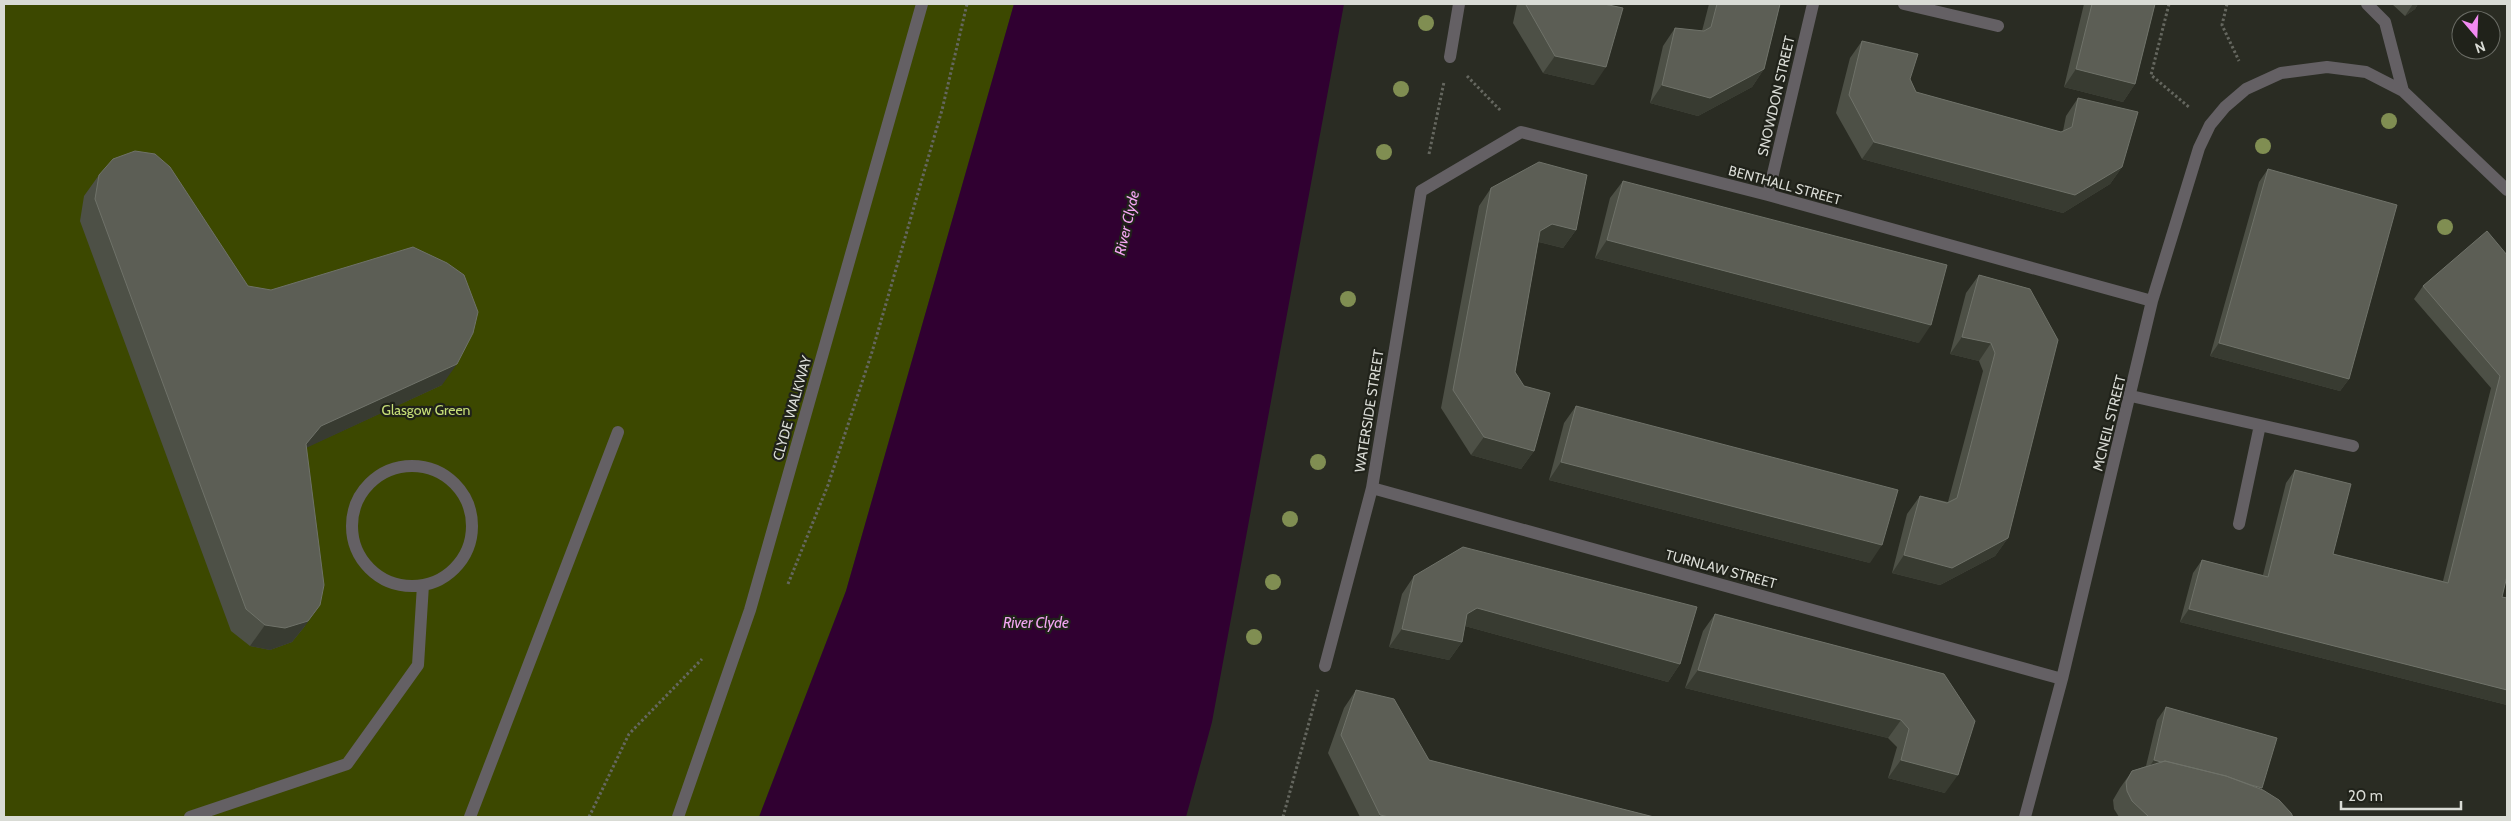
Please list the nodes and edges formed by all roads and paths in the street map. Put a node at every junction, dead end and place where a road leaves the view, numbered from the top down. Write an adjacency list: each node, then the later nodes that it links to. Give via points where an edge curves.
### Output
1 (922, 4): 33 (street, CLYDE WALKWAY, via 750,610)
2 (967, 4): 26 (path, via 942,110 872,352 828,485)
3 (1459, 4): 10 (street)
4 (1813, 4): 17 (street, SNOWDON STREET)
5 (1904, 4): 9 (street)
6 (2169, 4): 13 (path, via 2151,75)
7 (2227, 4): 11 (path, via 2222,25)
8 (2366, 4): 12 (street, via 2385,22)
9 (1998, 26)
10 (1450, 57): 14 (path); 15 (path)
11 (2251, 88): 12 (street, MCNEIL STREET, via 2281,73 2326,67 2366,72); 13 (street, MCNEIL STREET, via 2224,107)
12 (2402, 92): 16 (street, MCNEIL STREET)
13 (2210, 125): 18 (street, MCNEIL STREET, via 2199,148)
14 (1521, 132): 15 (street); 17 (street, BENTHALL STREET)
15 (1421, 190): 23 (street, WATERSIDE STREET)
16 (2507, 190)
17 (1768, 195): 18 (street, BENTHALL STREET)
18 (2152, 301): 19 (street, MCNEIL STREET)
19 (2131, 396): 20 (street); 29 (street, MCNEIL STREET)
20 (2260, 425): 22 (street); 24 (street)
21 (618, 432): 31 (street)
22 (2353, 446)
23 (1372, 488): 28 (street, WATERSIDE STREET); 29 (street, TURNLAW STREET)
24 (2239, 524)
25 (423, 585): 25 (street, via 403,586 385,580 369,568 358,553 353,534 353,515 360,497 372,482 388,471 408,466 428,468 446,476 460,490 470,508 473,528 468,548 458,565 442,579); 30 (street, via 418,665 347,764)
26 (785, 593)
27 (703, 658): 32 (path, via 629,734)
28 (1325, 666): 34 (path)
29 (2062, 679): 35 (street, MCNEIL STREET)
30 (190, 817)
31 (470, 817)
32 (589, 817)
33 (678, 817)
34 (1283, 817)
35 (2024, 817)

